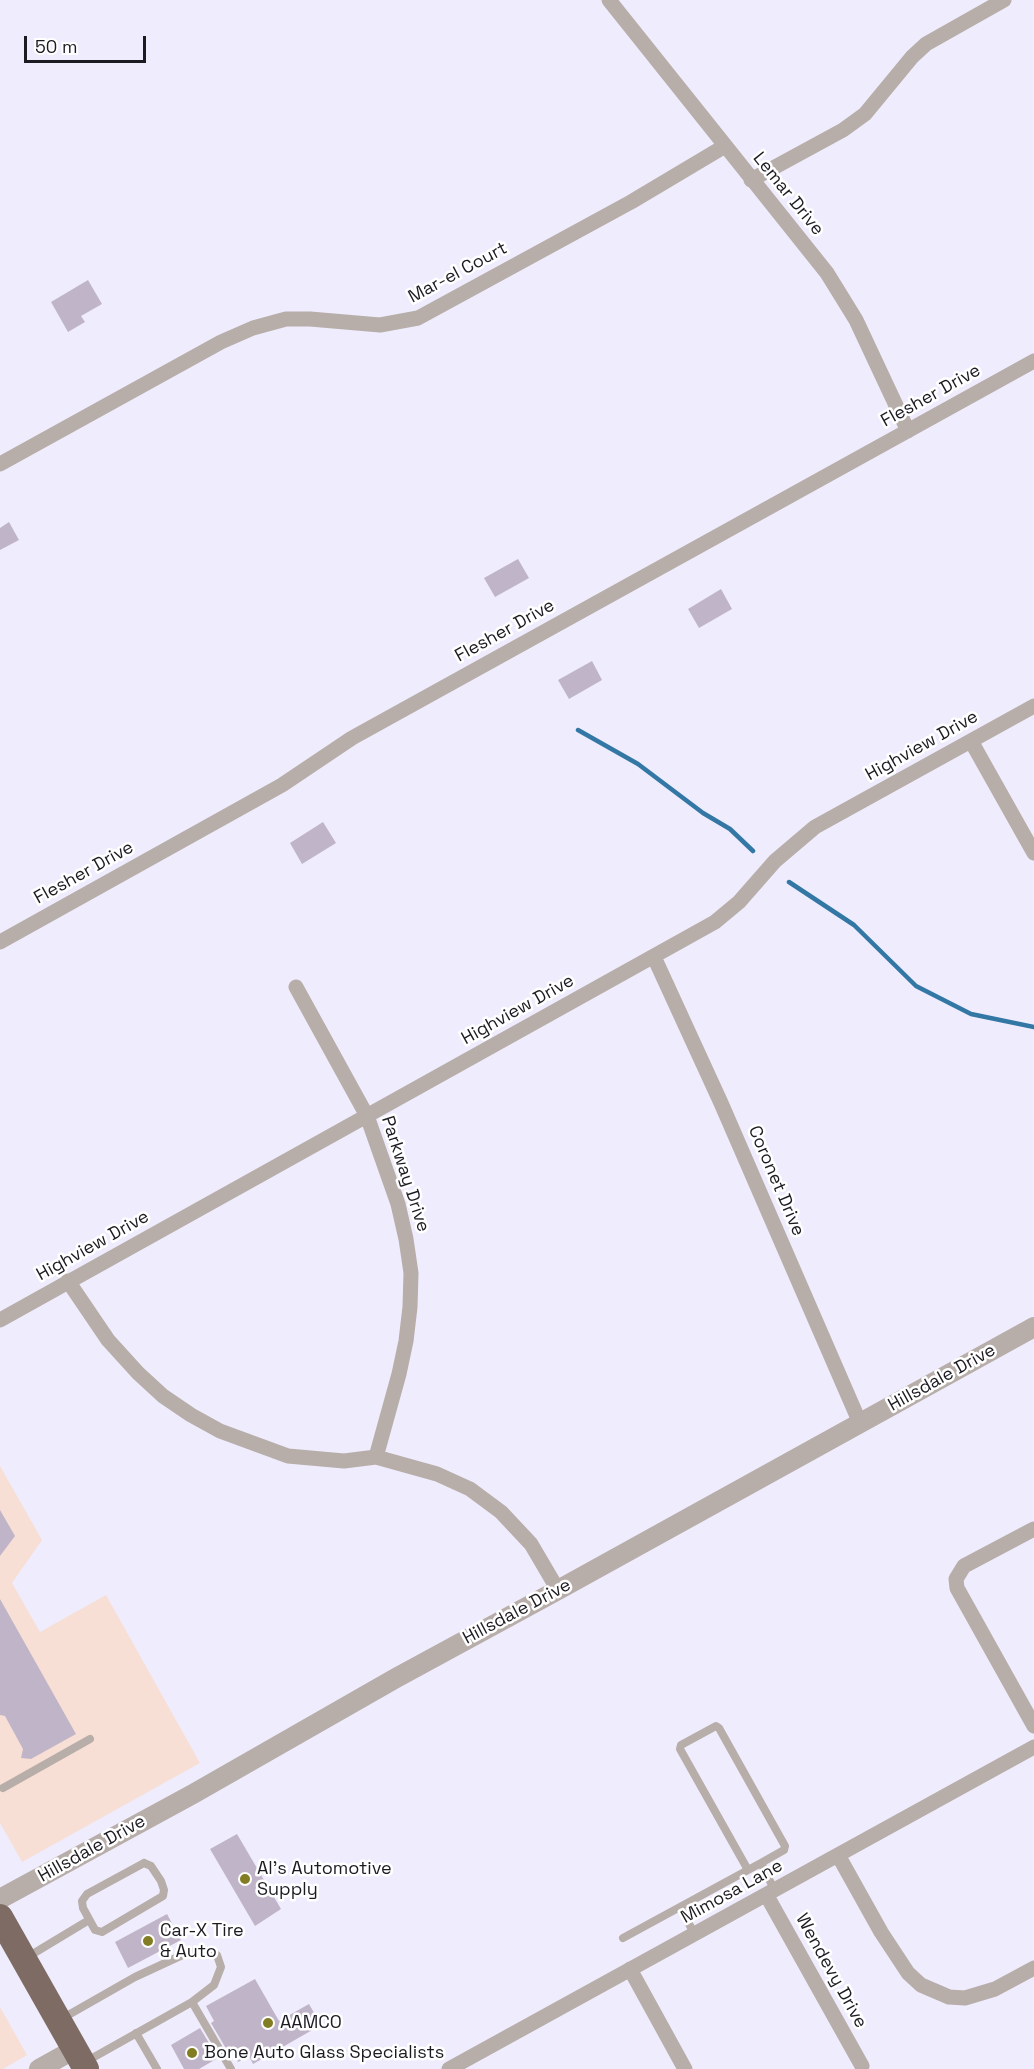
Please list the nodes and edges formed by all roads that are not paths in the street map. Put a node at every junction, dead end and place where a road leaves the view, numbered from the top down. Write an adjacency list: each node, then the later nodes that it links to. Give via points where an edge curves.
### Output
1 (609, 0): 3 (street, Lemar Drive)
2 (1004, 0): 4 (street, via 926,44 865,114 843,130)
3 (725, 146): 4 (street, Lemar Drive); 7 (street, Mar-el Court, via 418,318 381,325 285,319 253,328)
4 (751, 180): 6 (street, Lemar Drive, via 827,273 856,320)
5 (1034, 361): 6 (street, Flesher Drive)
6 (908, 431): 11 (street, Flesher Drive, via 352,738 282,785)
7 (0, 464)
8 (1034, 706): 9 (street, Highview Drive)
9 (971, 741): 10 (street); 12 (street, Highview Drive, via 815,827 715,922)
10 (1034, 854)
11 (0, 942)
12 (654, 957): 14 (street, Highview Drive); 18 (street, Coronet Drive)
13 (296, 987): 14 (street, Parkway Drive)
14 (367, 1116): 15 (street, Highview Drive); 19 (street, Parkway Drive, via 398,1204 411,1272 406,1341)
15 (68, 1281): 16 (street, Highview Drive); 19 (street, via 108,1340 138,1373 191,1415 220,1431 288,1456 344,1461)
16 (0, 1320)
17 (1034, 1327): 18 (street, Hillsdale Drive)
18 (860, 1423): 21 (street, Hillsdale Drive)
19 (376, 1457): 21 (street, via 437,1474 470,1489 501,1512 531,1544)
20 (1034, 1528): 22 (street, via 964,1566 956,1579 957,1588)
21 (558, 1590): 30 (street, Hillsdale Drive)
22 (1034, 1726)
23 (90, 1739): 25 (lane)
24 (1034, 1747): 26 (street, Mimosa Lane)
25 (3, 1788)
26 (838, 1855): 29 (street, Mimosa Lane); 37 (street, via 886,1940 921,1985 949,1997 965,1998 995,1989)
27 (761, 1863): 28 (lane); 28 (lane, via 785,1846 716,1726 681,1745 681,1749); 29 (lane)
28 (748, 1870): 31 (lane)
29 (771, 1894): 34 (street, Mimosa Lane); 43 (street, Wendevy Drive)
30 (0, 1899)
31 (680, 1907): 34 (lane); 35 (lane)
32 (0, 1917): 36 (highway)
33 (89, 1920): 33 (lane, via 95,1930 102,1932 163,1896 161,1881 151,1866 144,1863 87,1894 82,1908); 36 (lane)
34 (695, 1935): 38 (street, Mimosa Lane)
35 (623, 1938)
36 (24, 1959): 40 (highway)
37 (1034, 1968)
38 (630, 1969): 47 (street, Mimosa Lane); 48 (street)
39 (192, 2002): 40 (lane, via 214,1985 221,1967 217,1955 207,1950 189,1952 135,1977); 41 (lane); 46 (lane)
40 (58, 2020): 42 (highway)
41 (136, 2033): 42 (lane); 45 (lane)
42 (82, 2060): 44 (street)
43 (862, 2066)
44 (39, 2069)
45 (157, 2069)
46 (231, 2069)
47 (449, 2069)
48 (685, 2069)

